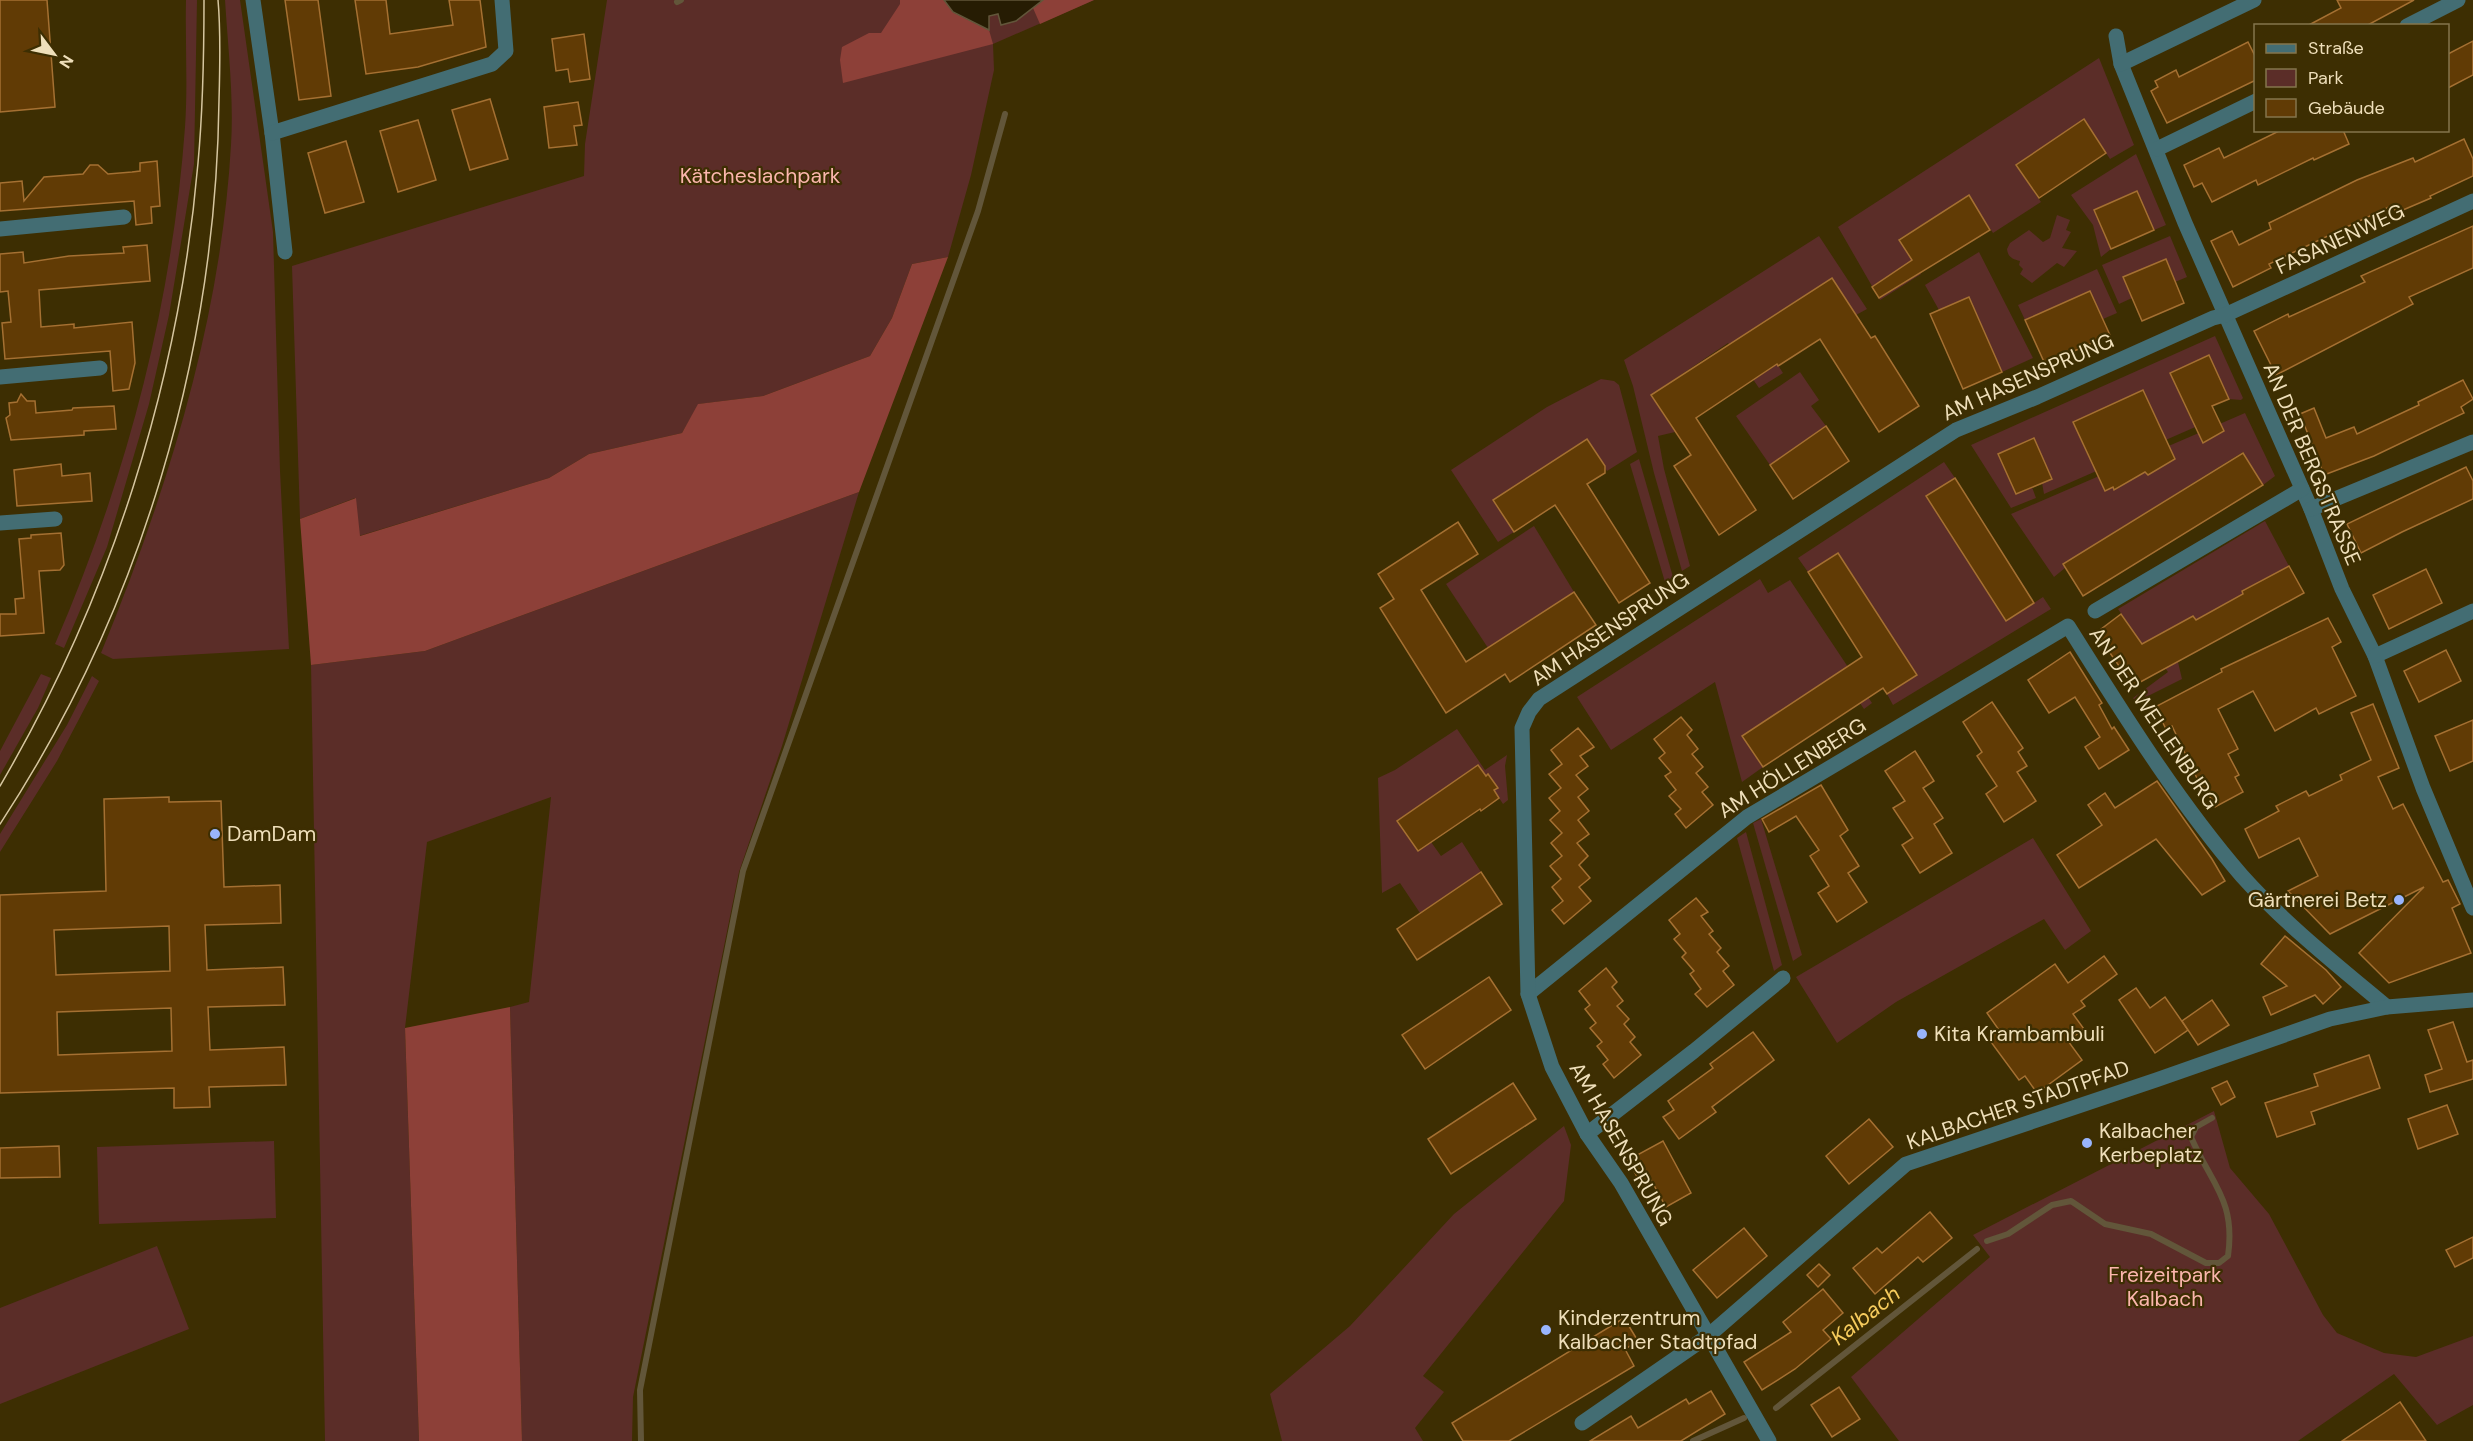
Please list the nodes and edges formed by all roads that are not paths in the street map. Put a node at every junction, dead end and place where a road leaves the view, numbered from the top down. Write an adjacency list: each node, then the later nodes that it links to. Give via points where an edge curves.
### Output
1 (253, 0): 9 (street)
2 (502, 0): 9 (street, via 506,51 492,64)
3 (2254, 0): 7 (street)
4 (2458, 0): 5 (street)
5 (2411, 24)
6 (2116, 36): 7 (street, AN DER BERGSTRASSE)
7 (2121, 64): 10 (street, AN DER BERGSTRASSE)
8 (2254, 101): 10 (street)
9 (272, 133): 14 (street)
10 (2157, 149): 15 (street, AN DER BERGSTRASSE)
11 (2473, 201): 15 (street, FASANENWEG)
12 (124, 217): 13 (street)
13 (0, 228)
14 (285, 252)
15 (2225, 315): 19 (street, AN DER BERGSTRASSE); 29 (street, AM HASENSPRUNG, via 1956,430 1539,699 1522,728)
16 (100, 368): 17 (street)
17 (0, 377)
18 (2473, 442): 20 (street)
19 (2302, 489): 20 (street, AN DER BERGSTRASSE); 23 (street)
20 (2311, 509): 26 (street, AN DER BERGSTRASSE, via 2342,589)
21 (55, 519): 22 (street)
22 (0, 523)
23 (2095, 611)
24 (2473, 611): 26 (street)
25 (2068, 626): 29 (street, AM HÖLLENBERG, via 1747,817); 31 (street, AN DER WELLENBURG, via 2148,755 2244,878)
26 (2375, 656): 27 (street, AN DER BERGSTRASSE, via 2423,788)
27 (2473, 908)
28 (1783, 978): 32 (street)
29 (1528, 994): 32 (street, AM HASENSPRUNG, via 1552,1067)
30 (2473, 1000): 31 (street, KALBACHER STADTPFAD)
31 (2387, 1007): 33 (street, KALBACHER STADTPFAD, via 2330,1019 1906,1164)
32 (1587, 1134): 33 (street, AM HASENSPRUNG, via 1621,1183)
33 (1708, 1336): 34 (street, KALBACHER STADTPFAD); 35 (street, AM HASENSPRUNG)
34 (1582, 1423)
35 (1769, 1441)

